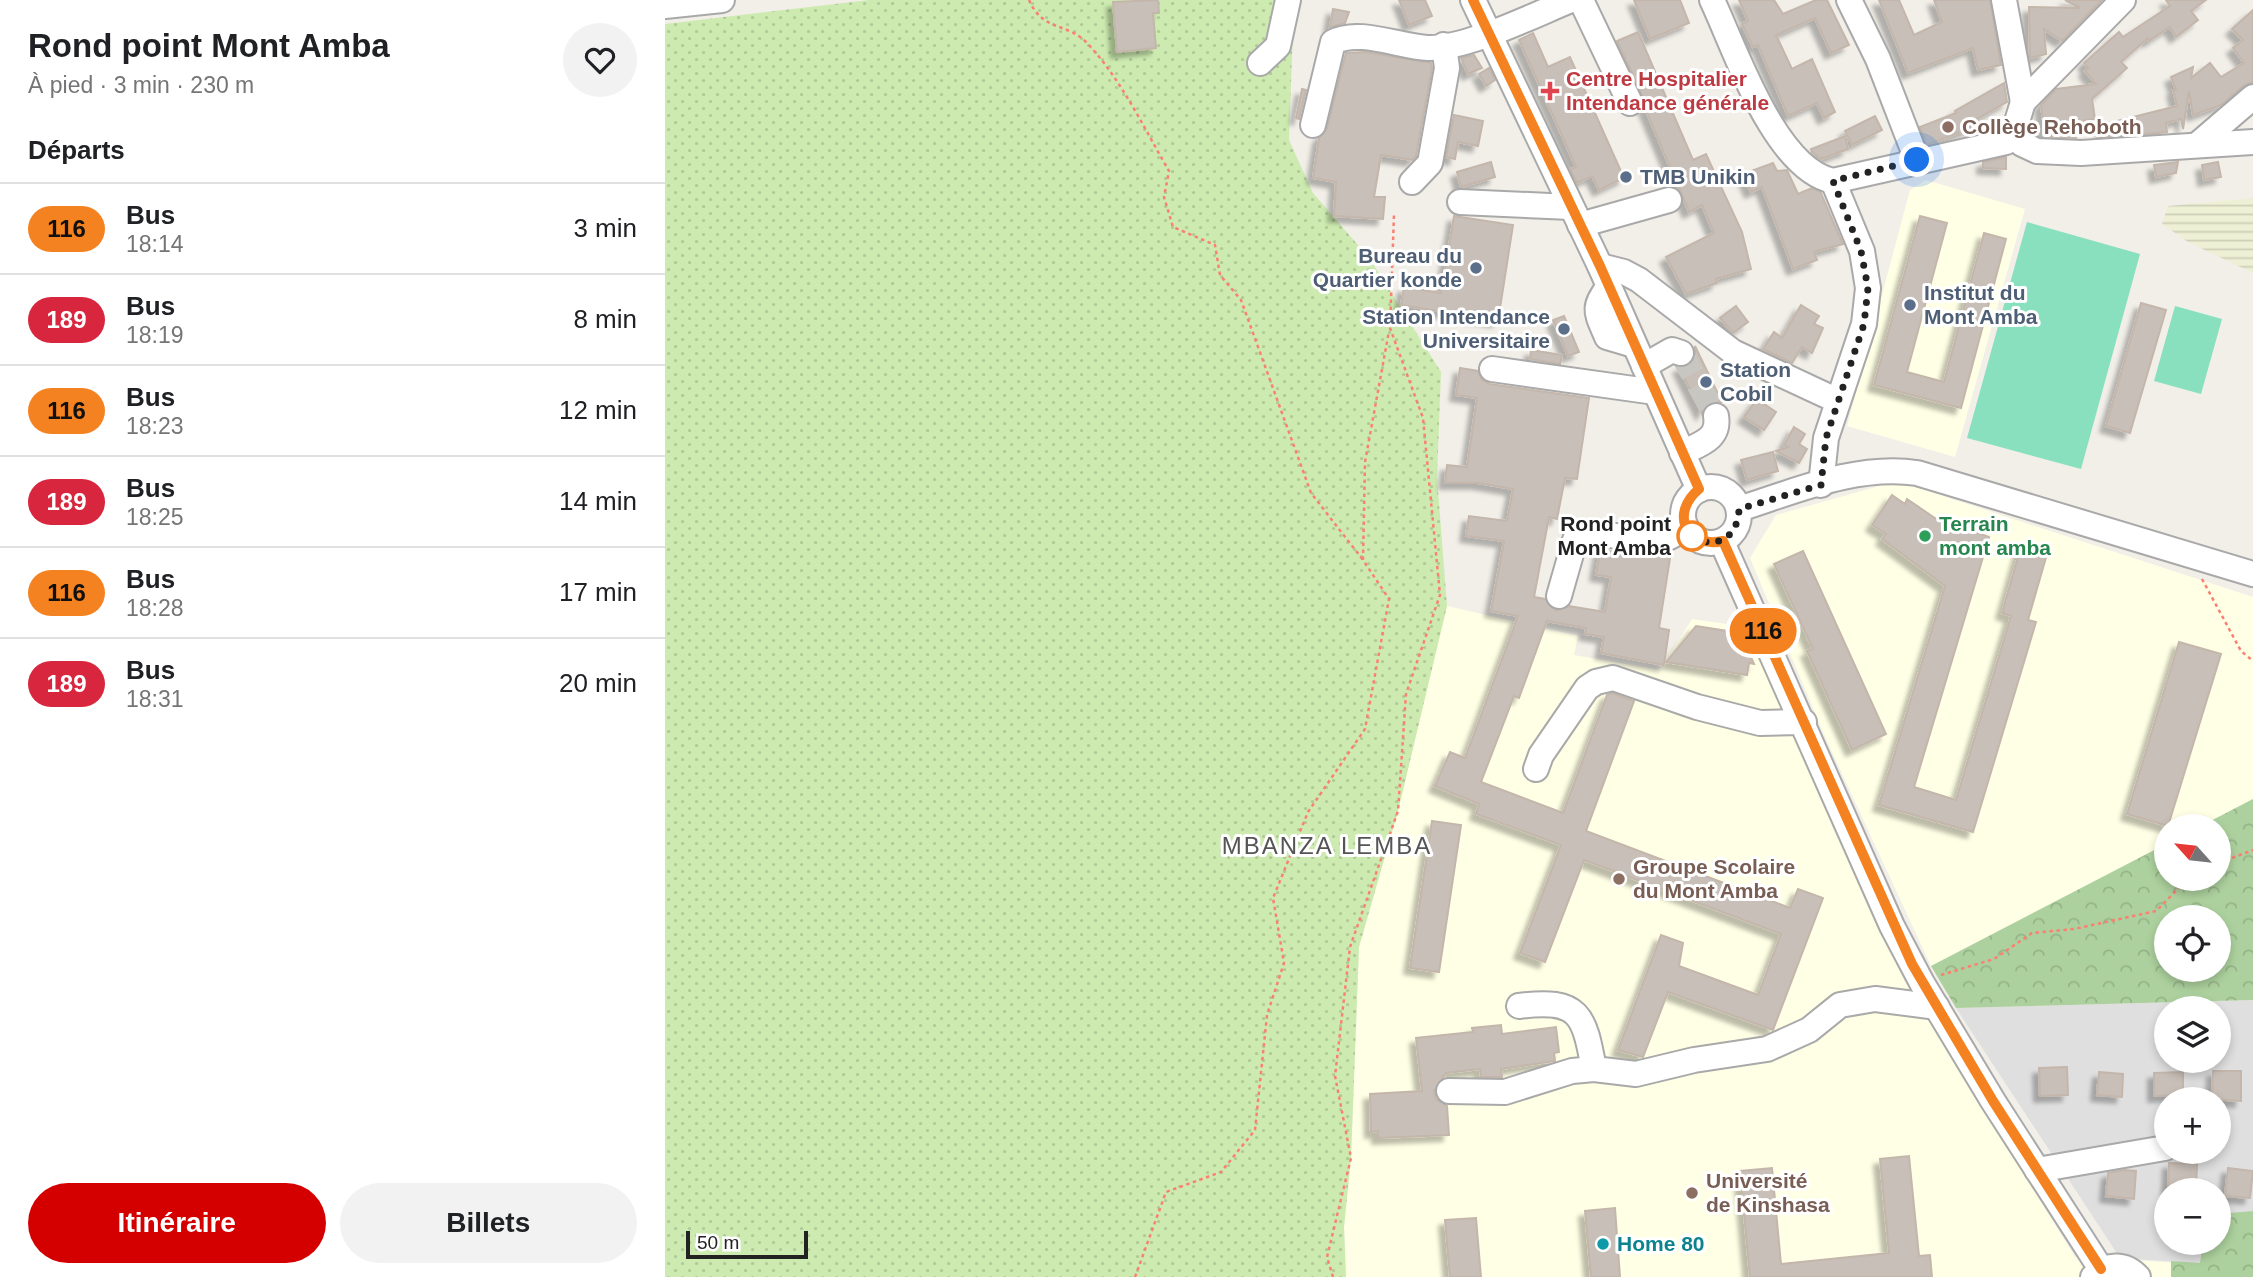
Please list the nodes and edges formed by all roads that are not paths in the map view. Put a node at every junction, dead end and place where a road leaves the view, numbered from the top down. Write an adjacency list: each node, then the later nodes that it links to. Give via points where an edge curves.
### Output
1 (722, 0): 10 (street)
2 (1288, 0): 13 (street, via 1278,46)
3 (1473, 0): 11 (street)
4 (1571, 0): 11 (street)
5 (1581, 0): 16 (street)
6 (1712, 0): 22 (street, via 1780,143 1804,168)
7 (1849, 0): 21 (street, via 1878,59)
8 (2004, 0): 15 (street)
9 (2123, 0): 15 (street)
10 (665, 6)
11 (1489, 33): 12 (street); 26 (street)
12 (1444, 46): 17 (street, via 1346,37 1333,42); 23 (street, via 1447,68 1430,163)
13 (1260, 63)
14 (2253, 97): 20 (street)
15 (2023, 102): 18 (street)
16 (1630, 103)
17 (1313, 125)
18 (2013, 135): 20 (street, via 2037,151 2081,153); 21 (street, via 2006,142)
19 (2253, 142): 20 (street)
20 (2197, 145)
21 (1917, 160): 22 (street)
22 (1833, 181): 32 (street, via 1861,251 1868,288 1864,324)
23 (1412, 182)
24 (1669, 200): 26 (street)
25 (1459, 202): 26 (street)
26 (1575, 216): 27 (street)
27 (1604, 276): 29 (street); 32 (street, via 1624,272 1639,280 1734,352)
28 (1681, 353): 29 (street, via 1672,350)
29 (1639, 356): 31 (street)
30 (1492, 369): 31 (street)
31 (1655, 391): 34 (street)
32 (1838, 401): 35 (street, via 1826,438)
33 (1716, 416): 34 (street, via 1713,437)
34 (1682, 453): 36 (street)
35 (1821, 485): 37 (street); 40 (street, via 1869,472 1917,473)
36 (1699, 489): 37 (street, via 1724,489); 38 (street, via 1683,509)
37 (1739, 509): 39 (street, via 1739,523)
38 (1686, 527): 39 (street, via 1698,541); 41 (street, via 1656,543 1591,533 1576,540)
39 (1723, 541): 42 (street)
40 (2253, 574)
41 (1559, 596)
42 (1804, 722): 43 (street, via 1760,723 1613,678 1587,688); 45 (street, via 1892,926)
43 (1536, 769)
44 (1519, 1006): 46 (street, via 1554,1005 1574,1011 1586,1026)
45 (1937, 1007): 46 (street, via 1875,999 1840,1005 1809,1030 1767,1049 1636,1074); 49 (street)
46 (1594, 1069): 47 (street, via 1572,1071 1505,1092)
47 (1449, 1091)
48 (2154, 1150): 49 (street)
49 (2037, 1170): 50 (street)
50 (2097, 1273): 51 (street, via 2125,1267)
51 (2138, 1277)

